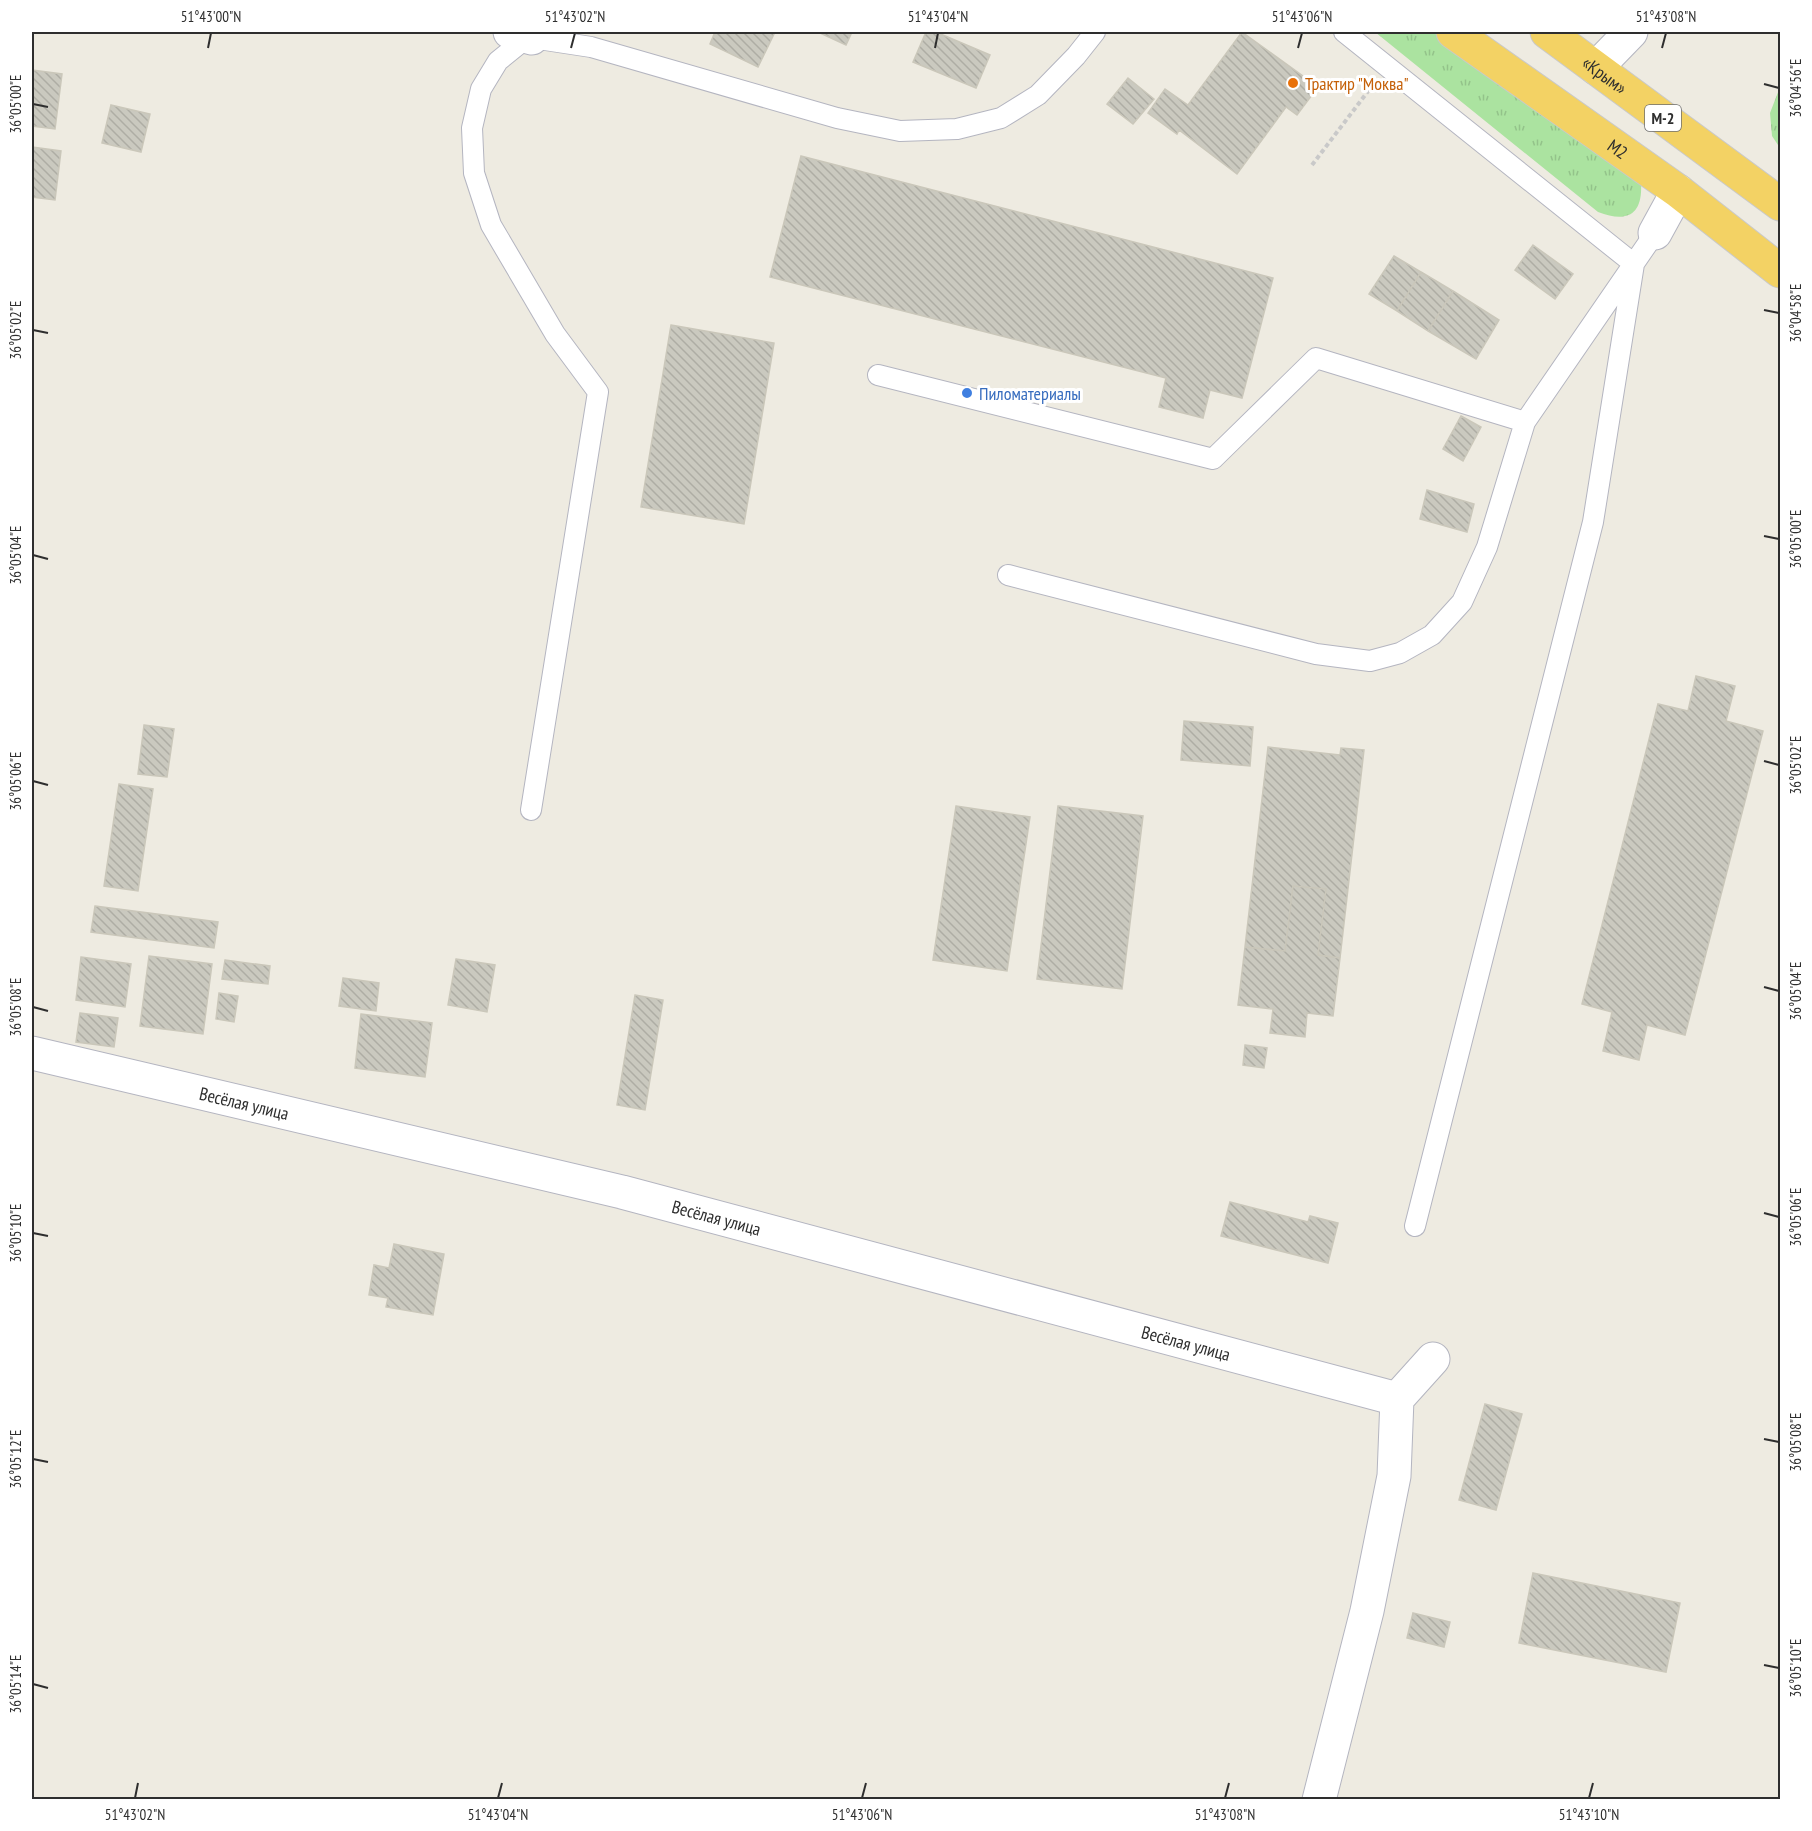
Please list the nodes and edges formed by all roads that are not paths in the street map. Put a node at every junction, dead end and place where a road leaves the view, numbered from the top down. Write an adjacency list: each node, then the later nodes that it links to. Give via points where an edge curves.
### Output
1 (1095, 32): 6 (lane, via 1038,95 1000,118 957,129 900,131 837,118 591,47)
2 (1344, 32): 11 (lane)
3 (1453, 32): 8 (highway, М2)
4 (1547, 32): 7 (highway, «Крым» / М-2)
5 (1631, 32): 7 (street)
6 (521, 35): 16 (lane, via 519,44 498,61 481,89 472,128 474,173 491,225 555,334 598,392)
7 (1596, 68): 9 (highway, «Крым» / М-2)
8 (1678, 191): 10 (street); 12 (highway, М2)
9 (1780, 204)
10 (1655, 233): 11 (lane)
11 (1634, 264): 14 (lane); 18 (lane, via 1593,522)
12 (1780, 271)
13 (878, 375): 14 (lane, via 1212,459 1316,358)
14 (1525, 422): 15 (lane, via 1487,547 1462,602 1432,635 1400,653 1370,661 1316,654)
15 (1008, 575)
16 (531, 810)
17 (32, 1053): 20 (street, Весёлая улица, via 622,1192)
18 (1415, 1226)
19 (1432, 1359): 20 (street)
20 (1397, 1399): 21 (street, via 1394,1476 1367,1611)
21 (1319, 1800)

